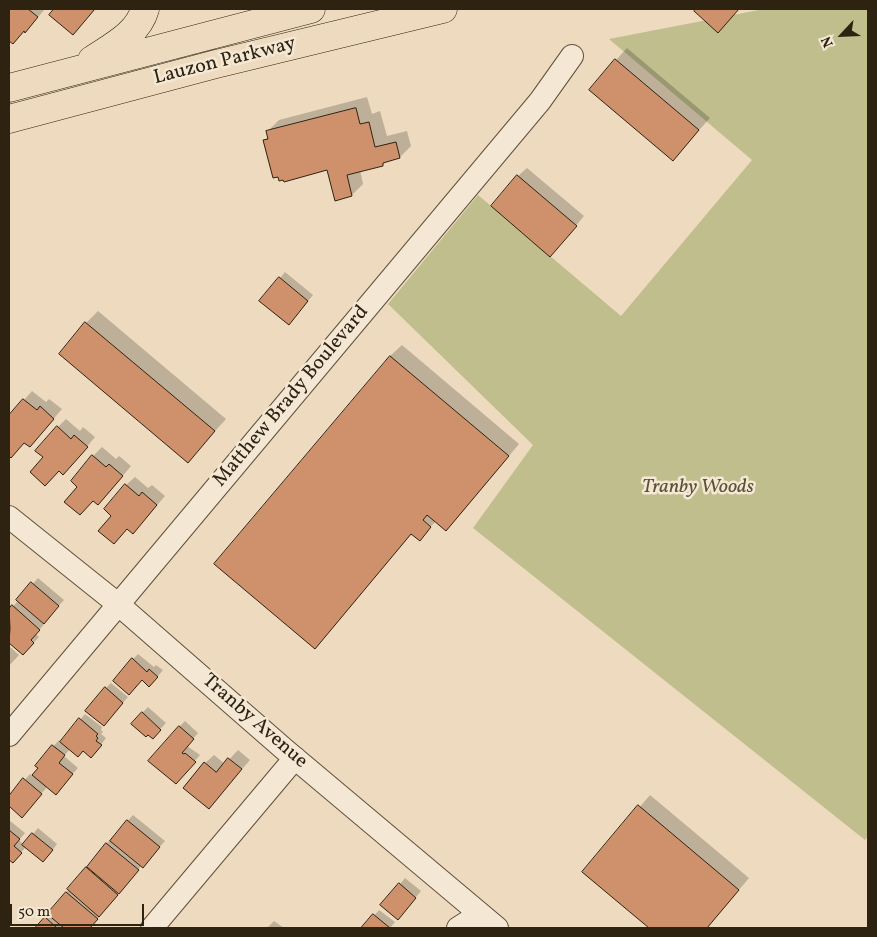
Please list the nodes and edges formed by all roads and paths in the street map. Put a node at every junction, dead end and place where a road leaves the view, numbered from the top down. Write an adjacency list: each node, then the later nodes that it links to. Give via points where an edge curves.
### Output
1 (145, 9): 8 (main road, via 142,19 129,35)
2 (236, 9): 5 (main road)
3 (311, 9): 5 (main road, Lauzon Parkway)
4 (443, 9): 6 (main road, Lauzon Parkway)
5 (263, 14): 6 (main road); 8 (main road, Lauzon Parkway)
6 (275, 50): 10 (main road, Lauzon Parkway)
7 (572, 56): 12 (street, Matthew Brady Boulevard, via 540,101)
8 (73, 72): 9 (main road, Lauzon Parkway)
9 (9, 88)
10 (9, 119)
11 (9, 518): 12 (street, Tranby Avenue)
12 (119, 605): 13 (street, Matthew Brady Boulevard); 14 (street, Tranby Avenue)
13 (9, 735)
14 (295, 758): 15 (street, Tranby Avenue); 16 (street)
15 (484, 923): 17 (street)
16 (152, 928)
17 (458, 928)

